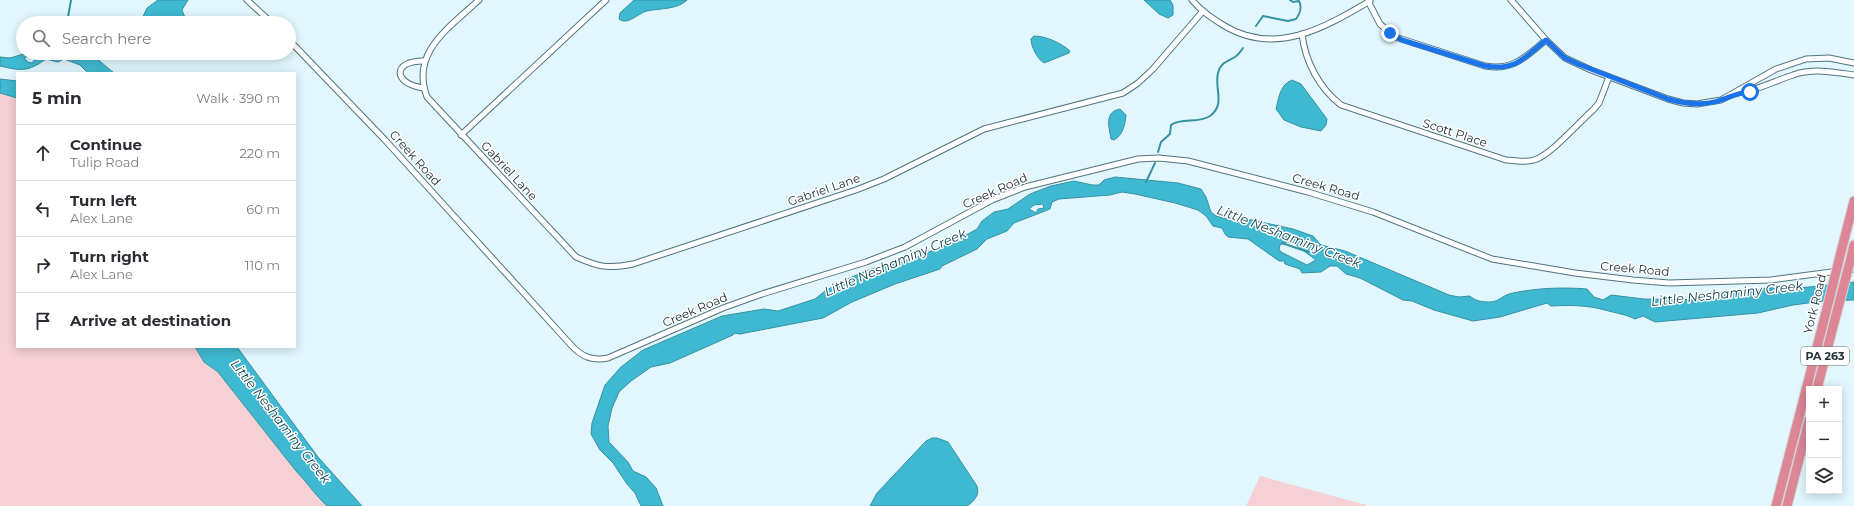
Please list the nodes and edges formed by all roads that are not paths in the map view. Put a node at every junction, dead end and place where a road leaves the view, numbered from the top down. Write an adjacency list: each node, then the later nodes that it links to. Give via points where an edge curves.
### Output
1 (247, 0): 8 (street)
2 (479, 0): 12 (street, via 437,39)
3 (606, 0): 18 (street)
4 (1192, 0): 7 (street)
5 (1511, 0): 10 (street)
6 (1369, 1): 9 (street, via 1323,27); 10 (street, via 1380,24 1395,37 1485,66 1512,66)
7 (1203, 11): 9 (street, via 1227,27 1251,36 1280,39); 18 (street, Gabriel Lane, via 1154,69 1123,93 984,129 884,179 856,190 633,264 613,268 576,257)
8 (264, 16)
9 (1302, 34): 15 (street, Scott Place, via 1307,59 1324,88 1341,105 1506,160 1533,161 1545,154 1599,103)
10 (1546, 40): 15 (street, via 1565,58)
11 (296, 47): 21 (street, Creek Road, via 380,135 575,350 590,359 608,358 749,298 893,252 992,200 1025,187 1138,159 1188,161 1308,192 1354,205 1479,255 1514,264 1669,283 1771,280)
12 (425, 61): 16 (street); 16 (street, via 408,62 402,66 400,72 401,78 407,84)
13 (1854, 63): 17 (street, via 1829,58 1794,62 1776,69)
14 (1854, 75): 17 (street, via 1826,71 1804,72 1750,92)
15 (1609, 77): 17 (street, via 1683,103 1710,103)
16 (424, 88): 18 (street, Gabriel Lane, via 427,97)
17 (1736, 93)
18 (461, 135)
19 (1854, 201): 24 (highway, York Road / PA 263, bridge)
20 (1854, 245): 22 (highway, York Road / PA 263, bridge)
21 (1854, 269)
22 (1818, 386)
23 (1808, 422): 25 (highway)
24 (1776, 506)
25 (1787, 506)

